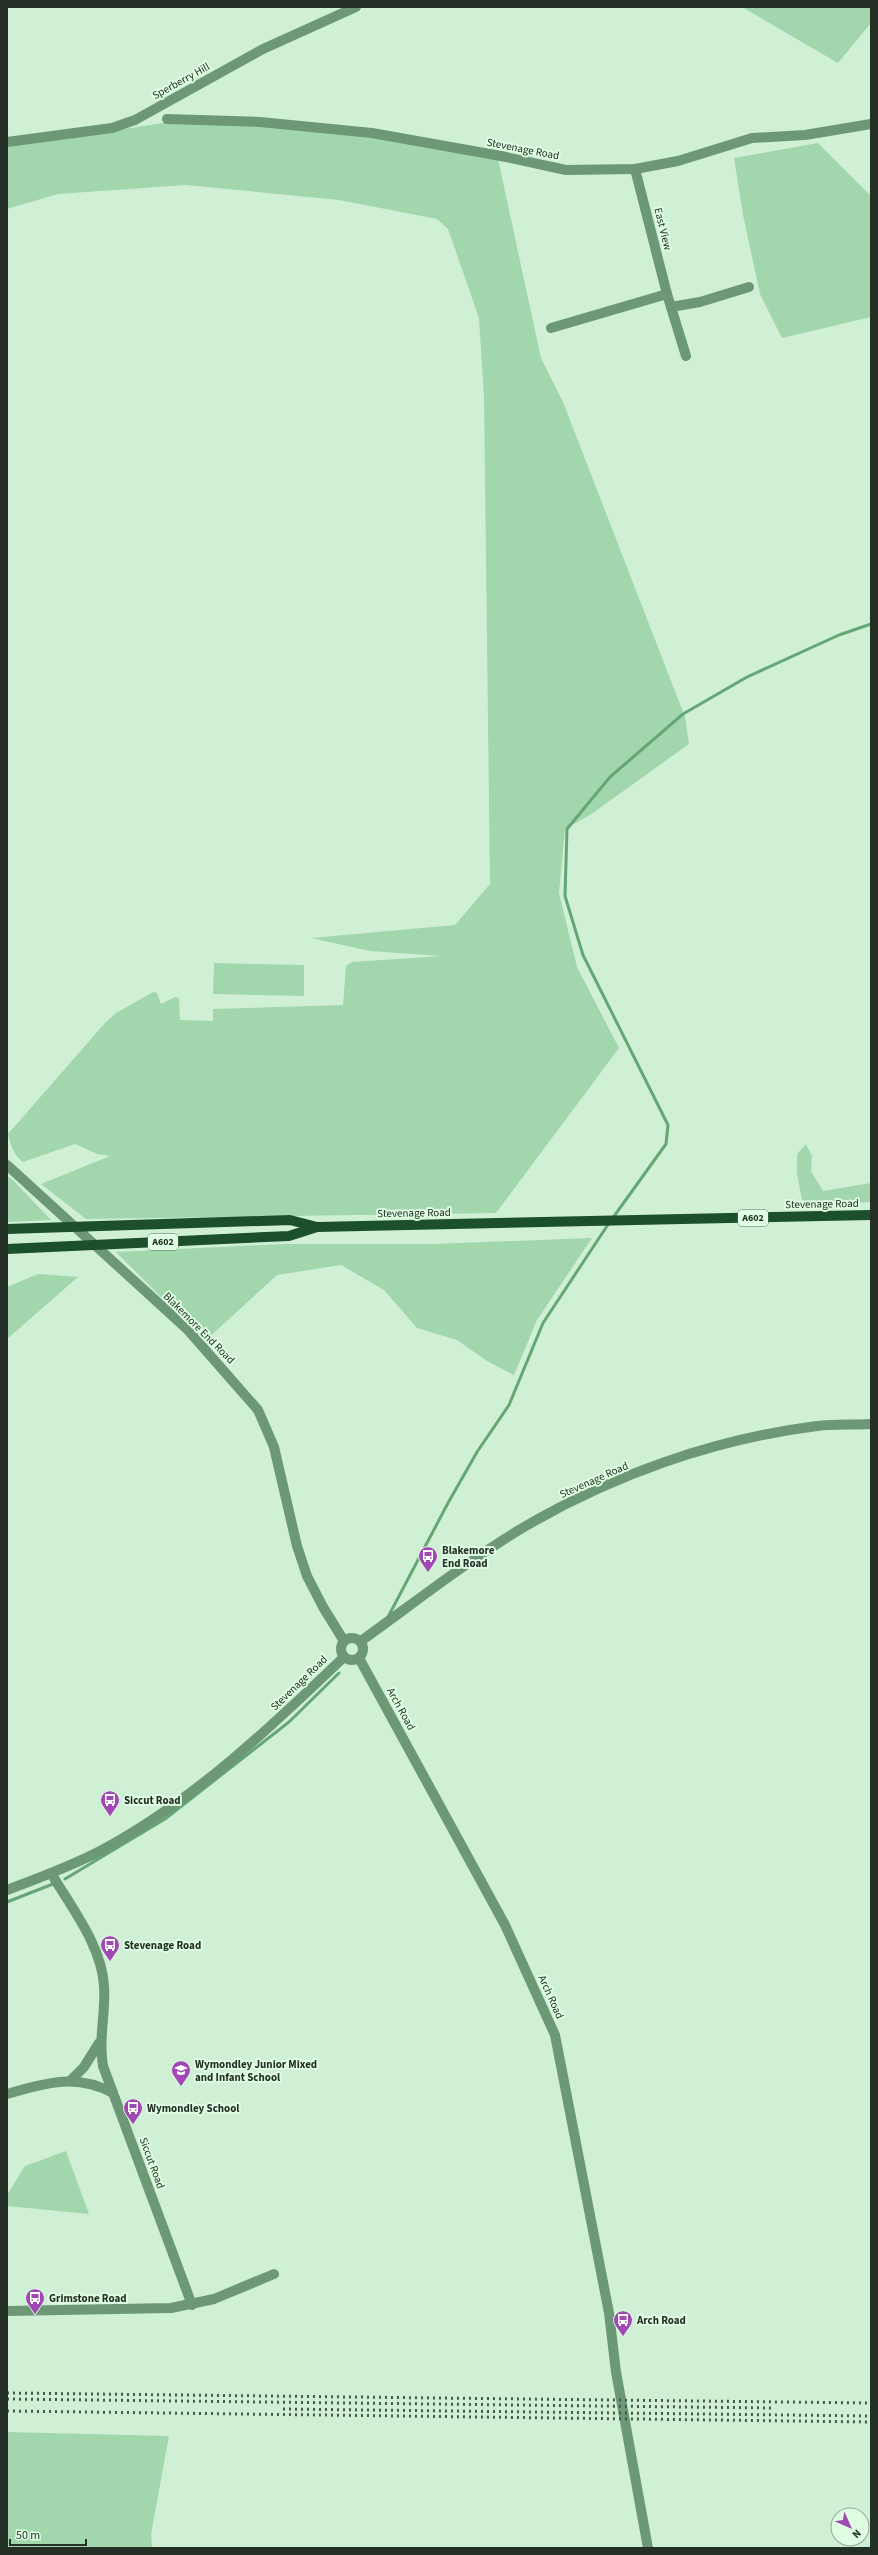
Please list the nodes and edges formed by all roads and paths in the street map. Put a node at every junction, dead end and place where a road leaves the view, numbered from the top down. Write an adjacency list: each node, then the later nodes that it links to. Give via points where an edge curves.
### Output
1 (356, 7): 4 (street, Sperberry Hill, via 263,49 135,120 112,128)
2 (167, 119): 5 (street, Stevenage Road, via 260,122 372,133 566,170)
3 (871, 124): 5 (street, Stevenage Road, via 805,135 752,138 678,161)
4 (7, 142)
5 (635, 170): 7 (street, East View)
6 (749, 287): 8 (street, via 700,302)
7 (667, 294): 8 (street, East View); 9 (street)
8 (671, 307): 10 (street, East View)
9 (551, 328)
10 (686, 356)
11 (7, 1165): 17 (street, Blakemore End Road, via 186,1330 258,1410 274,1447 297,1546 307,1576)
12 (871, 1215): 13 (main road, Stevenage Road / A602)
13 (317, 1227): 14 (main road, A602, via 290,1220); 15 (main road, A602, via 289,1236)
14 (7, 1229)
15 (7, 1250)
16 (871, 1424): 18 (street, Stevenage Road, via 817,1426 730,1443 663,1462 585,1494 524,1528)
17 (344, 1640): 18 (street, via 356,1638); 19 (street, via 341,1645)
18 (361, 1641): 20 (street, via 364,1647)
19 (344, 1657): 20 (street, via 348,1660); 21 (street, Stevenage Road, via 283,1715 160,1814 101,1850)
20 (359, 1658): 30 (street, Arch Road, via 505,1925 555,2035 609,2313 618,2380)
21 (51, 1873): 22 (street, Stevenage Road); 23 (street, Siccut Road, via 88,1938 100,1968 104,1995)
22 (7, 1890)
23 (99, 2043): 24 (street, via 84,2068); 25 (street, Siccut Road, via 103,2066)
24 (71, 2080): 25 (street, via 92,2084); 26 (street)
25 (113, 2093): 28 (street, Siccut Road)
26 (7, 2094)
27 (274, 2274): 28 (street)
28 (192, 2305): 29 (street, via 171,2308)
29 (7, 2311)
30 (648, 2548)

